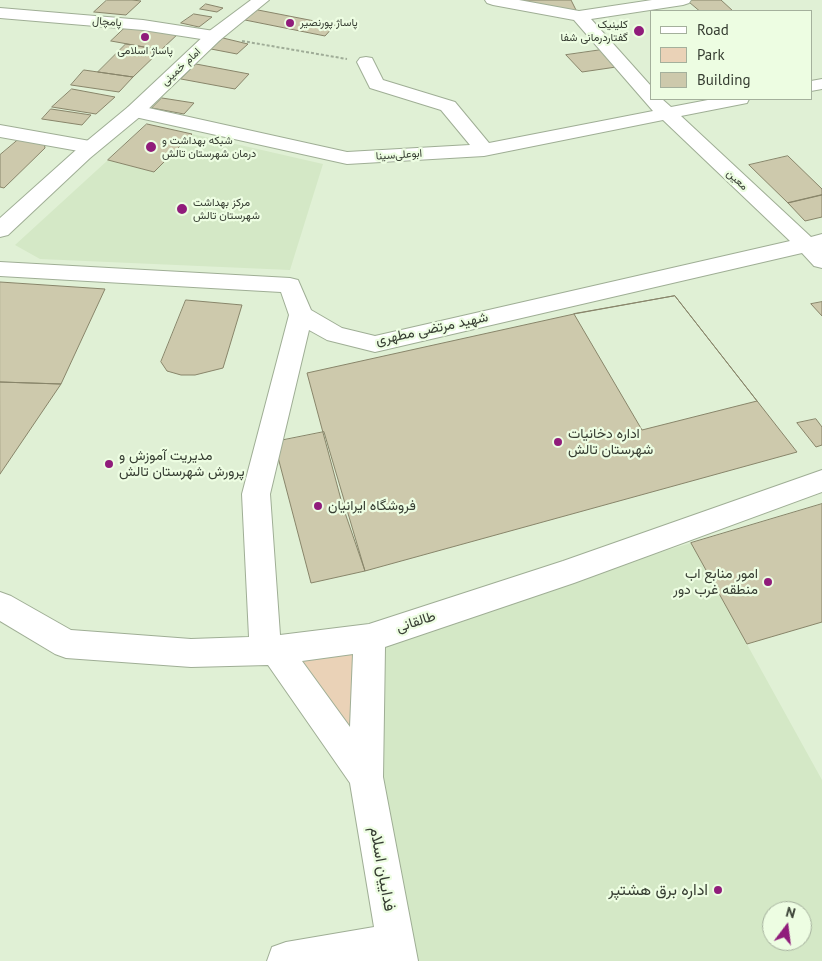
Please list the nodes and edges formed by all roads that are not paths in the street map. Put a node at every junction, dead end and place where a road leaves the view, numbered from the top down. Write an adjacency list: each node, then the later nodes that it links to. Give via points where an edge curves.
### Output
1 (261, 0): 8 (street, امام خمینی)
2 (474, 0): 6 (street)
3 (493, 0): 6 (street)
4 (683, 0): 6 (street)
5 (16, 11): 7 (street); 8 (street, پامچال)
6 (570, 15): 10 (street, معین)
7 (0, 26)
8 (214, 36): 13 (street, امام خمینی)
9 (366, 62): 16 (street, via 376,84 448,106)
10 (650, 97)
11 (719, 100): 12 (street, ابوعلی‌سینا)
12 (656, 103): 16 (street, ابوعلی‌سینا); 19 (street, معین)
13 (135, 111): 15 (street, امام خمینی); 16 (street, ابوعلی‌سینا, via 347,158)
14 (0, 131): 15 (street)
15 (97, 142): 17 (street, امام خمینی); 18 (street, امام خمینی, via 91,154)
16 (484, 150)
17 (0, 230)
18 (0, 240)
19 (814, 243): 20 (street, معین); 22 (street, شهید مرتضی مطهری, via 375,344 335,334)
20 (822, 262)
21 (0, 269): 22 (street, via 290,285)
22 (301, 315): 28 (street, via 256,494)
23 (822, 481): 24 (street, طالقانی)
24 (564, 574): 27 (street, طالقانی); 28 (street, via 368,635)
25 (0, 600): 28 (street, طالقانی, via 69,641 192,651)
26 (0, 605): 28 (street, طالقانی, via 66,644 191,654)
27 (369, 638): 28 (street, طالقانی); 29 (street, فداییان اسلام)
28 (270, 649): 29 (street, فداییان اسلام)
29 (366, 777): 30 (street, فداییان اسلام)
30 (397, 952): 31 (street)
31 (286, 961)

